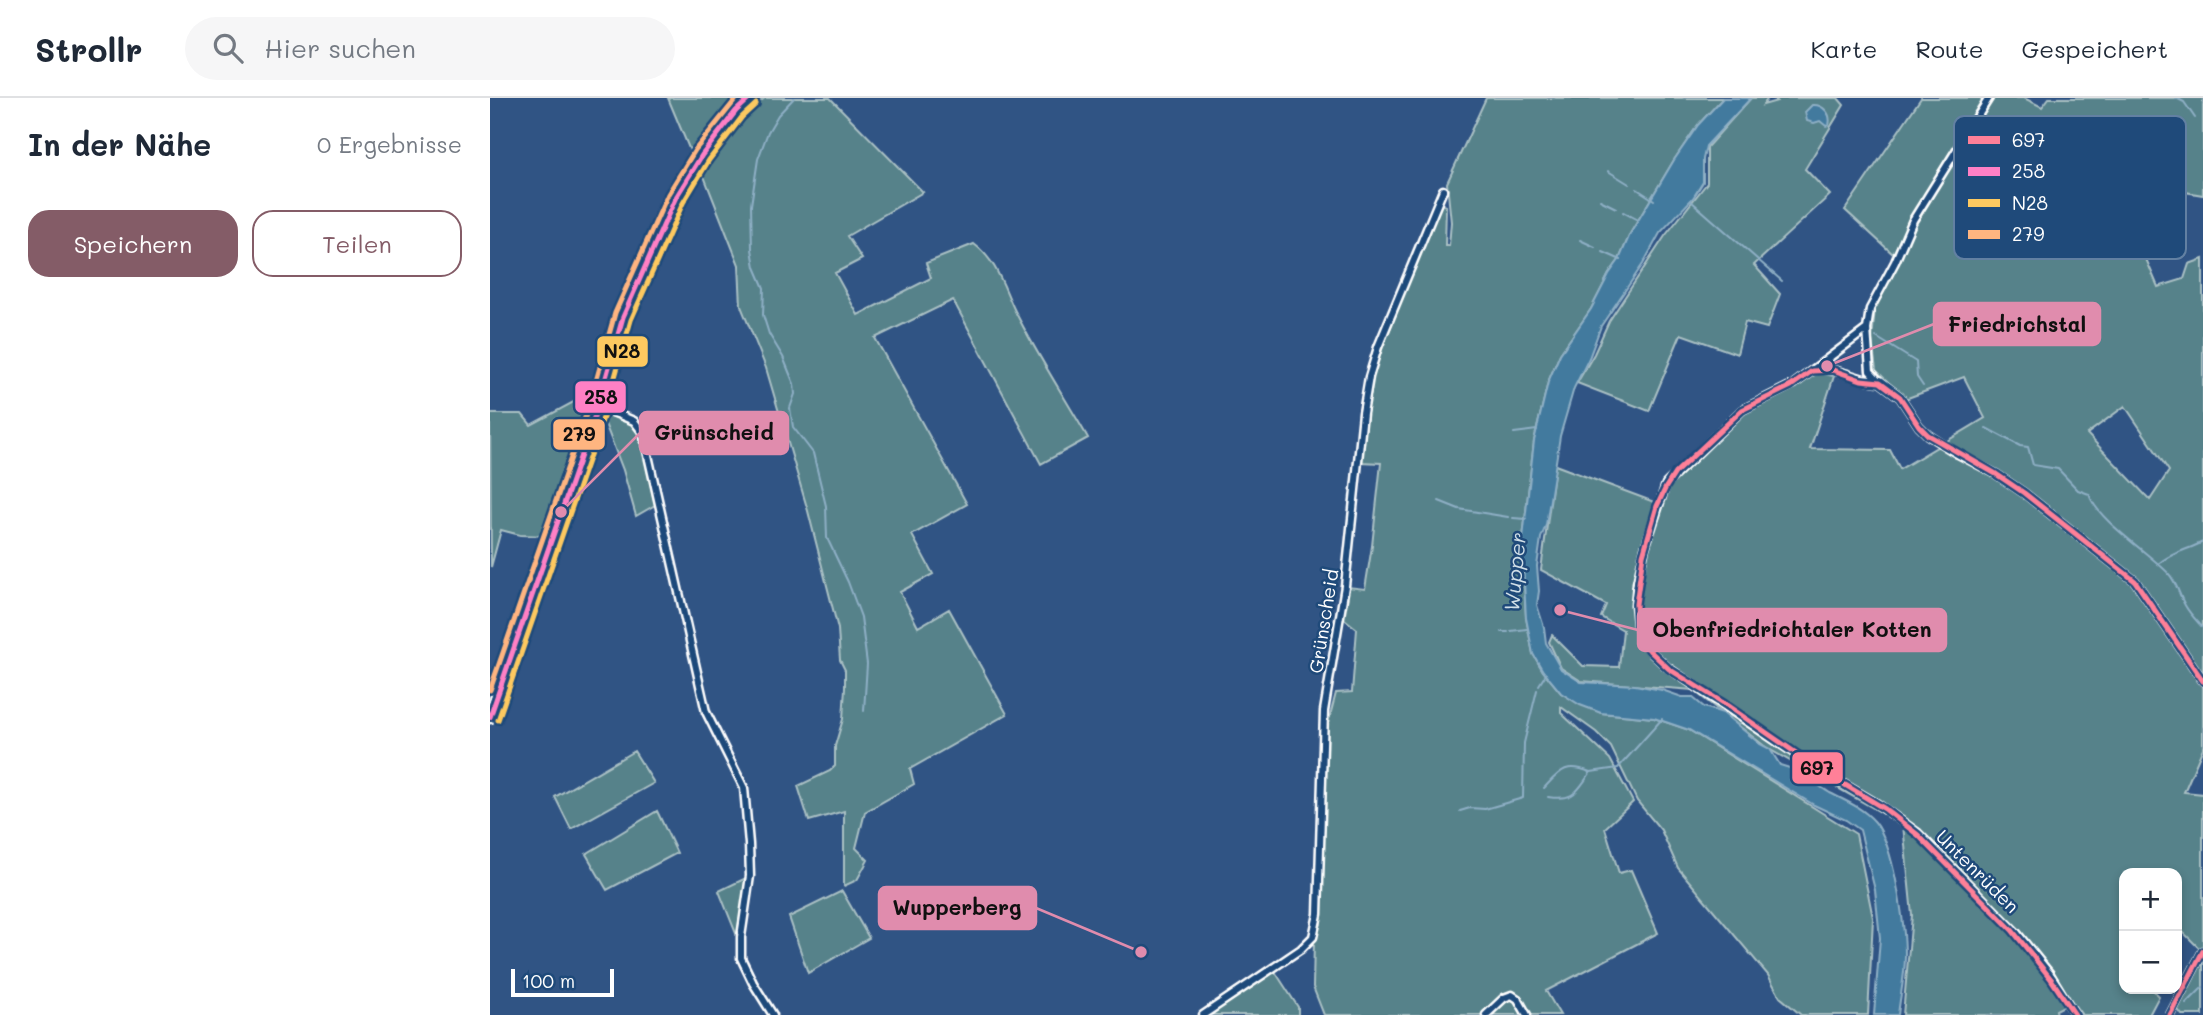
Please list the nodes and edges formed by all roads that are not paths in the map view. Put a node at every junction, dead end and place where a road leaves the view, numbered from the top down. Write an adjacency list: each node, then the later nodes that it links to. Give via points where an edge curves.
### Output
1 (750, 98): 9 (street, via 702,155 675,199 623,317)
2 (1989, 98): 3 (street)
3 (1978, 116)
4 (1954, 155): 6 (street, via 1908,230 1870,309)
5 (1443, 190): 14 (street, Grünscheid, via 1369,377 1345,586 1324,711 1318,914 1313,937)
6 (1867, 329): 7 (street); 8 (street, via 1870,371)
7 (1812, 370): 8 (street, via 1833,370); 17 (street, Untenrüden, via 1742,410 1666,484 1636,589 1639,633 1659,660 1918,833 2016,932)
8 (1880, 382): 10 (street, via 1899,397 1922,430 2024,493 2135,581)
9 (598, 406): 11 (street); 13 (street, via 634,422 643,433 706,712 744,788 750,876 741,958)
10 (2203, 681)
11 (490, 717)
12 (2203, 951): 18 (street)
13 (773, 1015)
14 (1203, 1015)
15 (1486, 1015): 16 (street, via 1512,995)
16 (1527, 1015)
17 (2075, 1015)
18 (2170, 1015)

